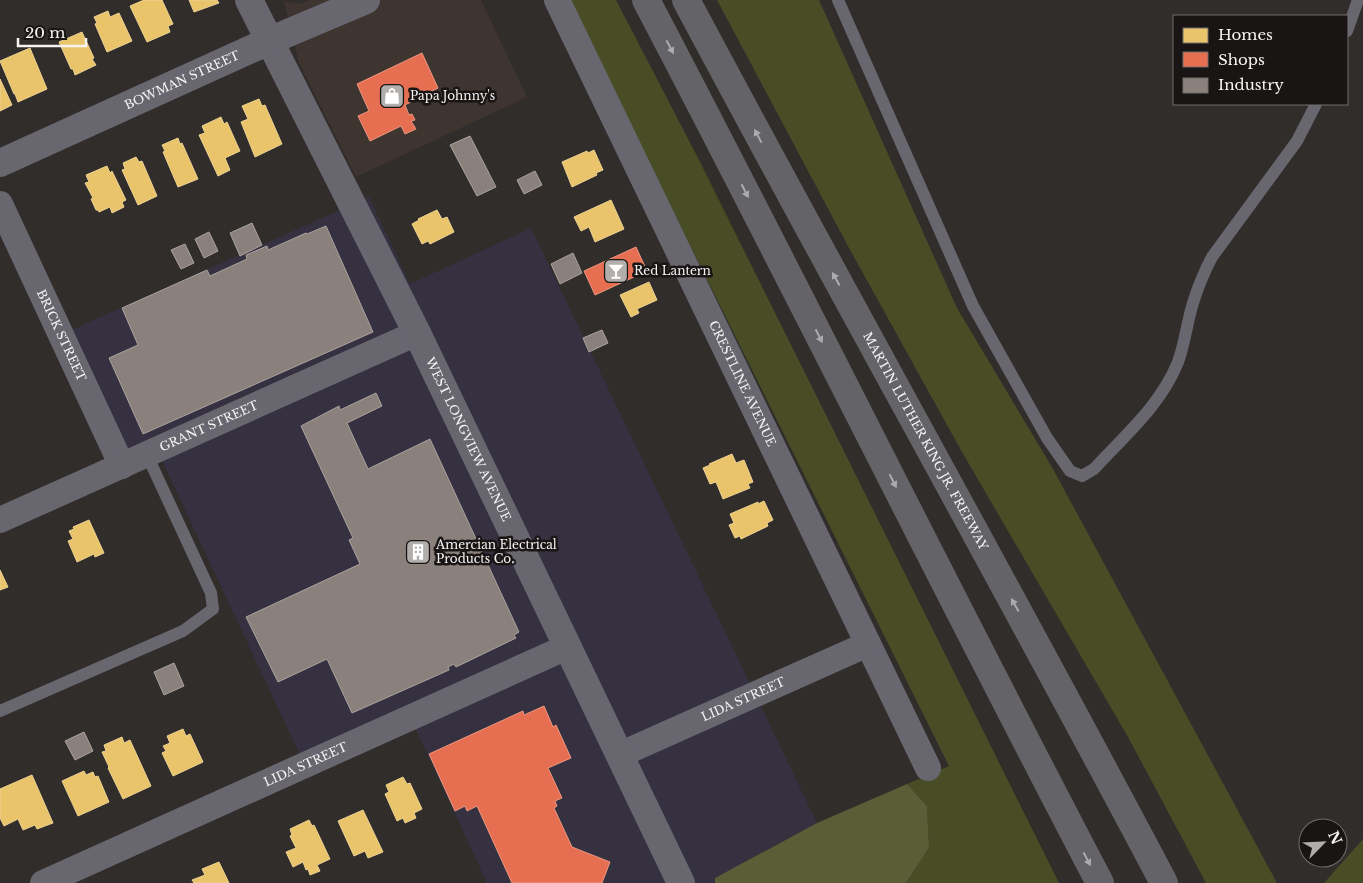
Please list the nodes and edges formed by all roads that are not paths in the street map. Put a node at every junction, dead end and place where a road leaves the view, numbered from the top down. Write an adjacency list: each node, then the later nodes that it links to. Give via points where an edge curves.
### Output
1 (249, 0): 9 (street, WEST LONGVIEW AVENUE)
2 (366, 0): 9 (street, BOWMAN STREET)
3 (557, 0): 17 (street, CRESTLINE AVENUE)
4 (686, 0): 22 (highway, MARTIN LUTHER KING JR. FREEWAY, one-way to 4, via 1028,630)
5 (838, 0): 10 (lane, via 973,306 1047,438 1070,470 1082,476 1094,469 1158,399 1178,361 1204,271 1297,141)
6 (1358, 0): 8 (lane)
7 (647, 2): 23 (highway, one-way to 23, via 1018,728)
8 (1348, 28)
9 (269, 41): 11 (street, BOWMAN STREET); 13 (street, WEST LONGVIEW AVENUE)
10 (1315, 105)
11 (0, 163)
12 (0, 204): 15 (street, BRICK STREET)
13 (417, 333): 14 (street, GRANT STREET); 18 (street, WEST LONGVIEW AVENUE)
14 (147, 455): 15 (street, GRANT STREET); 19 (lane, via 211,593 213,609 183,631)
15 (122, 466): 16 (street, GRANT STREET)
16 (0, 520)
17 (868, 644): 20 (street, LIDA STREET); 21 (street, CRESTLINE AVENUE)
18 (567, 647): 20 (street, WEST LONGVIEW AVENUE); 24 (street, LIDA STREET)
19 (0, 712)
20 (619, 755): 25 (street, WEST LONGVIEW AVENUE)
21 (928, 768)
22 (1118, 781): 28 (highway, MARTIN LUTHER KING JR. FREEWAY); 29 (highway)
23 (1068, 842): 26 (highway); 27 (highway, one-way to 27)
24 (43, 883)
25 (680, 883)
26 (1079, 883)
27 (1100, 883)
28 (1164, 883)
29 (1183, 883)

